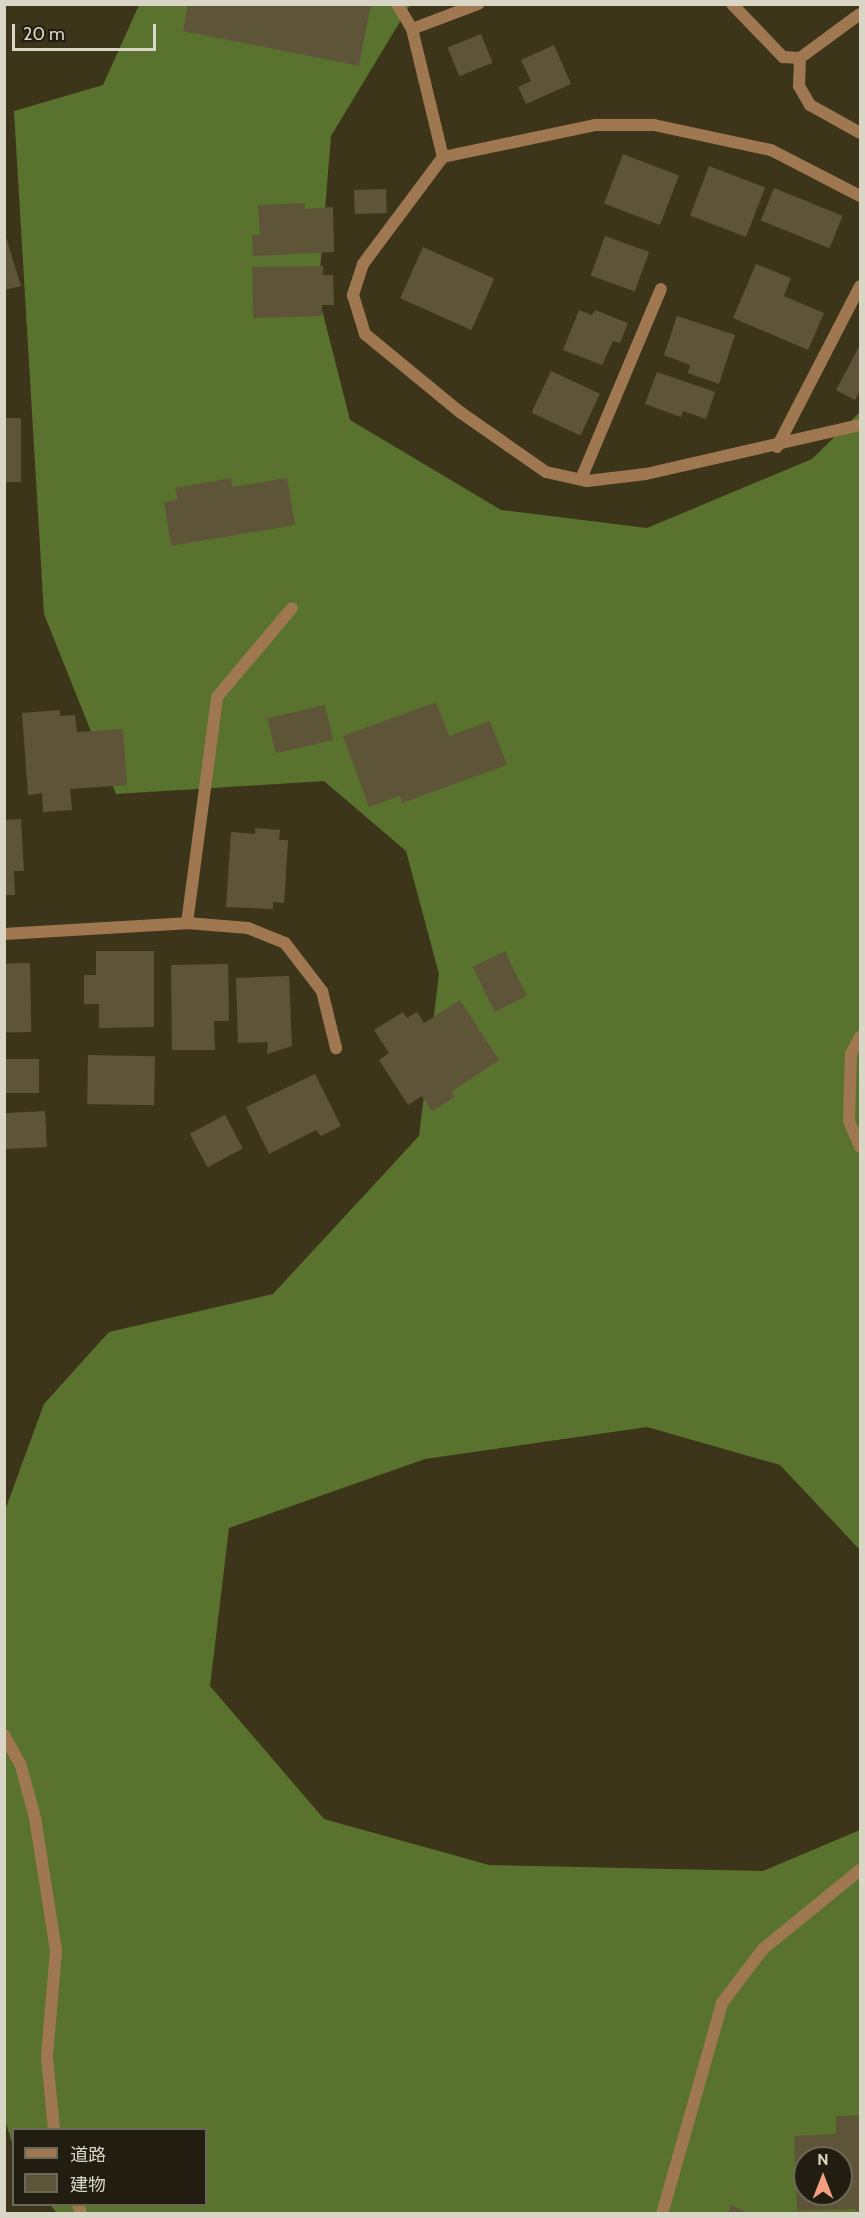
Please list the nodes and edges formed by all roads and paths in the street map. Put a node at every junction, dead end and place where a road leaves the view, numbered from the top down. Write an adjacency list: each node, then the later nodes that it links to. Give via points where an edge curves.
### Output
1 (397, 4): 5 (street)
2 (478, 4): 5 (street)
3 (732, 4): 6 (street, via 783,57)
4 (861, 14): 6 (street)
5 (412, 29): 8 (street)
6 (801, 58): 7 (street, via 799,86 810,105)
7 (861, 133)
8 (443, 157): 9 (street, via 595,125 654,125 771,150); 14 (street, via 363,264 353,295 365,334 460,412 546,472)
9 (861, 196)
10 (861, 286): 13 (street)
11 (661, 289): 14 (street)
12 (861, 425): 13 (street)
13 (777, 447): 14 (street, via 646,474)
14 (581, 479)
15 (292, 608): 16 (street, via 217,697)
16 (187, 923): 17 (street); 19 (street, via 248,927 285,944 322,991)
17 (4, 934)
18 (861, 1037): 20 (street, via 851,1054 849,1121)
19 (336, 1048)
20 (861, 1147)
21 (4, 1735): 23 (street, via 21,1766 35,1818 56,1951 47,2057)
22 (861, 1870): 24 (street, via 763,1949 722,2003)
23 (54, 2128)
24 (662, 2214)

